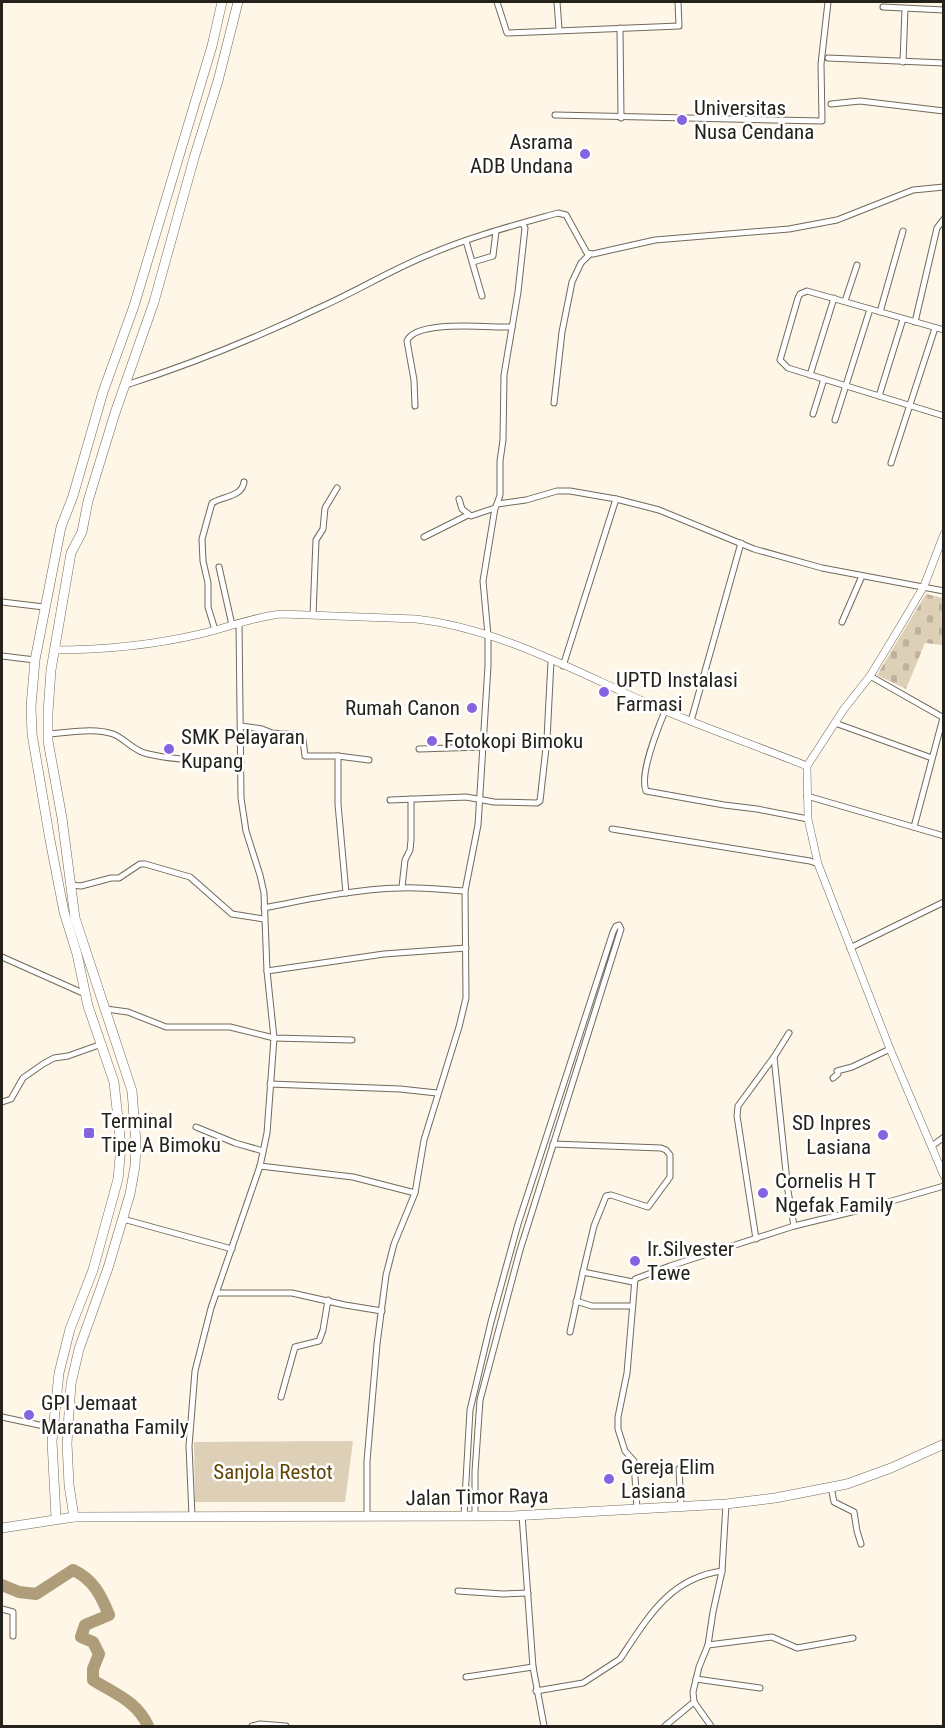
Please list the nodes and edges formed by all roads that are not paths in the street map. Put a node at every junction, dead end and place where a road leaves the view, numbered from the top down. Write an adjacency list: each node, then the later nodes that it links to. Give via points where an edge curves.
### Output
1 (222, 2): 20 (highway)
2 (238, 2): 21 (highway)
3 (497, 2): 12 (street, via 507,33)
4 (557, 2): 12 (street)
5 (678, 2): 11 (street, via 678,26)
6 (828, 2): 19 (street, via 821,64 822,121)
7 (903, 2): 9 (street)
8 (883, 7): 9 (street)
9 (904, 9): 10 (street); 14 (street)
10 (944, 10)
11 (620, 28): 12 (street); 19 (street)
12 (559, 29)
13 (828, 58): 14 (street)
14 (903, 62): 15 (street)
15 (944, 63)
16 (831, 104): 17 (street, via 860,101)
17 (944, 111)
18 (555, 115): 19 (street)
19 (621, 118)
20 (179, 153): 21 (highway); 50 (highway, via 134,306)
21 (194, 158): 43 (highway, via 154,302)
22 (944, 187): 28 (street, via 913,190 837,220 789,229 655,240)
23 (944, 219): 37 (street, via 936,228)
24 (523, 224): 25 (street); 28 (street, via 566,215); 38 (street)
25 (496, 231): 27 (street); 29 (street, via 493,256)
26 (903, 231): 35 (street)
27 (466, 241): 29 (street); 43 (street, via 425,256 254,337)
28 (590, 254): 46 (street, via 572,282)
29 (473, 262): 31 (street)
30 (857, 265): 33 (street)
31 (482, 296)
32 (834, 298): 33 (street); 41 (street); 41 (street, via 807,291 798,298 780,360 788,368)
33 (845, 301): 34 (street)
34 (870, 309): 35 (street); 44 (street)
35 (880, 312): 36 (street)
36 (903, 319): 37 (street); 45 (street)
37 (915, 322): 39 (street)
38 (512, 327): 47 (street, via 435,327 409,336 406,341); 59 (street, via 504,375 500,495)
39 (935, 328): 40 (street); 48 (street)
40 (944, 330)
41 (810, 375): 42 (street)
42 (824, 379): 44 (street); 49 (street)
43 (125, 385): 53 (highway)
44 (846, 386): 45 (street); 52 (street)
45 (879, 396): 48 (street)
46 (554, 403)
47 (416, 406)
48 (911, 406): 51 (street); 54 (street)
49 (813, 414)
50 (96, 415): 53 (highway); 69 (highway, via 73,496 60,526)
51 (944, 416)
52 (835, 420)
53 (112, 421): 75 (highway, via 82,532 71,553)
54 (891, 463)
55 (244, 482): 73 (street, via 240,492 212,502 202,539 208,607)
56 (338, 488): 70 (street, via 325,508 323,530 316,540)
57 (459, 499): 60 (street)
58 (616, 499): 59 (street, via 557,491); 63 (street, via 658,510); 79 (street)
59 (496, 506): 60 (street); 74 (street, via 483,581)
60 (468, 515): 62 (street)
61 (944, 534): 66 (street)
62 (424, 537)
63 (741, 543): 65 (street); 83 (street)
64 (219, 567): 72 (street)
65 (862, 576): 66 (street); 71 (street)
66 (924, 586): 67 (street); 80 (street)
67 (944, 591)
68 (2, 602): 69 (street)
69 (44, 608): 77 (highway)
70 (313, 615): 72 (street, via 265,616); 74 (street, via 416,619)
71 (842, 622)
72 (236, 624): 73 (street); 85 (street)
73 (215, 630): 75 (street, via 107,649)
74 (488, 635): 78 (street); 87 (street)
75 (54, 650): 86 (highway)
76 (2, 656): 77 (street)
77 (35, 660): 95 (highway, via 31,706)
78 (551, 661): 79 (street); 97 (street, via 540,801)
79 (563, 666): 81 (street)
80 (870, 676): 82 (street); 84 (street)
81 (665, 711): 83 (street); 100 (street, via 650,755 646,791)
82 (943, 718): 90 (street)
83 (691, 721): 93 (street)
84 (835, 723): 90 (street); 93 (street)
85 (242, 726): 89 (street, via 299,735 305,756); 92 (street)
86 (48, 734): 92 (street, via 107,733 148,754); 94 (highway)
87 (482, 747): 88 (street); 97 (street)
88 (419, 749)
89 (338, 756): 91 (street); 108 (street)
90 (932, 758): 101 (street)
91 (369, 760)
92 (241, 762): 110 (street, via 242,810 260,875)
93 (807, 766): 96 (street)
94 (54, 776): 95 (highway); 105 (highway)
95 (39, 779): 116 (highway, via 64,912)
96 (807, 796): 100 (street); 101 (street)
97 (479, 799): 99 (street); 107 (street)
98 (390, 800): 99 (street)
99 (411, 800): 106 (street, via 411,840)
100 (808, 819): 104 (street)
101 (914, 827): 103 (street)
102 (612, 829): 104 (street)
103 (944, 836)
104 (818, 864): 113 (street)
105 (71, 885): 111 (street, via 119,878 145,864 190,877 232,914); 117 (highway, via 77,925)
106 (402, 887): 107 (street); 108 (street)
107 (465, 891): 112 (street)
108 (346, 893): 110 (street)
109 (944, 902): 113 (street)
110 (264, 908): 111 (street)
111 (264, 919): 115 (street)
112 (466, 948): 115 (street, via 384,954); 127 (street, via 465,1006)
113 (850, 948): 123 (street)
114 (2, 957): 116 (street)
115 (267, 971): 120 (street)
116 (86, 994): 118 (highway)
117 (105, 1005): 118 (highway); 120 (street, via 166,1027 230,1027); 129 (highway, via 132,1091)
118 (88, 1006): 122 (highway)
119 (789, 1033): 124 (street)
120 (274, 1038): 121 (street); 126 (street)
121 (352, 1040)
122 (99, 1045): 128 (street, via 43,1064 23,1078 11,1099); 130 (highway, via 114,1083)
123 (890, 1049): 125 (street, via 837,1071); 134 (street)
124 (774, 1056): 141 (street); 142 (street, via 738,1106 736,1116)
125 (833, 1078)
126 (270, 1084): 127 (street); 135 (street)
127 (437, 1093): 139 (street)
128 (2, 1102)
129 (135, 1117): 130 (highway); 140 (highway, via 135,1166)
130 (119, 1118): 154 (highway, via 122,1156 118,1179 93,1270)
131 (196, 1127): 135 (street)
132 (944, 1137): 134 (street)
133 (553, 1144): 143 (street, via 583,1057 619,925 609,944); 145 (street); 146 (street, via 661,1148 670,1155 670,1177 648,1208 606,1196)
134 (932, 1146): 137 (street)
135 (263, 1151): 136 (street)
136 (260, 1166): 139 (street, via 353,1177); 144 (street)
137 (944, 1176)
138 (944, 1186): 141 (street)
139 (415, 1193): 152 (street, via 391,1256)
140 (123, 1219): 144 (street); 155 (highway)
141 (794, 1226): 142 (street)
142 (756, 1239): 147 (street)
143 (511, 1248): 145 (street); 168 (street, via 472,1400)
144 (232, 1249): 148 (street)
145 (520, 1250): 169 (street, via 480,1400)
146 (583, 1272): 147 (street); 150 (street)
147 (633, 1282): 151 (street)
148 (217, 1293): 149 (street, via 286,1293); 166 (street, via 195,1371 189,1446)
149 (328, 1300): 152 (street); 156 (street, via 321,1338 316,1343 295,1347)
150 (576, 1301): 151 (street, via 592,1306); 153 (street)
151 (632, 1306): 164 (street, via 618,1429 625,1451 634,1461)
152 (382, 1311): 167 (street, via 368,1461)
153 (570, 1332)
154 (69, 1333): 155 (highway); 158 (highway, via 59,1373)
155 (82, 1338): 170 (highway, via 68,1419 68,1471)
156 (281, 1397)
157 (2, 1417): 158 (street)
158 (53, 1428): 171 (highway)
159 (944, 1444): 161 (highway, Jalan Timor Raya, via 869,1477)
160 (678, 1469): 163 (street)
161 (831, 1487): 162 (highway, Jalan Timor Raya); 173 (street, via 834,1502 854,1512)
162 (726, 1504): 163 (highway, Jalan Timor Raya); 174 (street)
163 (681, 1507): 164 (highway, Jalan Timor Raya)
164 (637, 1510): 165 (highway, Jalan Timor Raya)
165 (522, 1515): 169 (highway, Jalan Timor Raya); 176 (street)
166 (192, 1516): 167 (highway, Jalan Timor Raya); 170 (highway, Jalan Timor Raya)
167 (367, 1516): 168 (highway, Jalan Timor Raya)
168 (464, 1516): 169 (highway, Jalan Timor Raya)
169 (476, 1516)
170 (74, 1517): 171 (highway, Jalan Timor Raya)
171 (56, 1518): 172 (highway, Jalan Timor Raya)
172 (2, 1528)
173 (861, 1544)
174 (722, 1571): 180 (street); 185 (street, via 694,1577 662,1601 615,1664 582,1683)
175 (458, 1591): 176 (street)
176 (528, 1593): 181 (street)
177 (2, 1609): 178 (street, via 13,1612)
178 (13, 1636)
179 (854, 1638): 180 (street, via 797,1648 772,1637)
180 (708, 1645): 183 (street)
181 (533, 1667): 182 (street); 185 (street)
182 (466, 1677)
183 (696, 1679): 184 (street); 186 (street)
184 (760, 1688)
185 (536, 1691): 189 (street)
186 (694, 1702): 190 (street); 191 (street)
187 (252, 1726): 188 (street)
188 (286, 1726)
189 (543, 1726)
190 (665, 1726)
191 (711, 1726)

